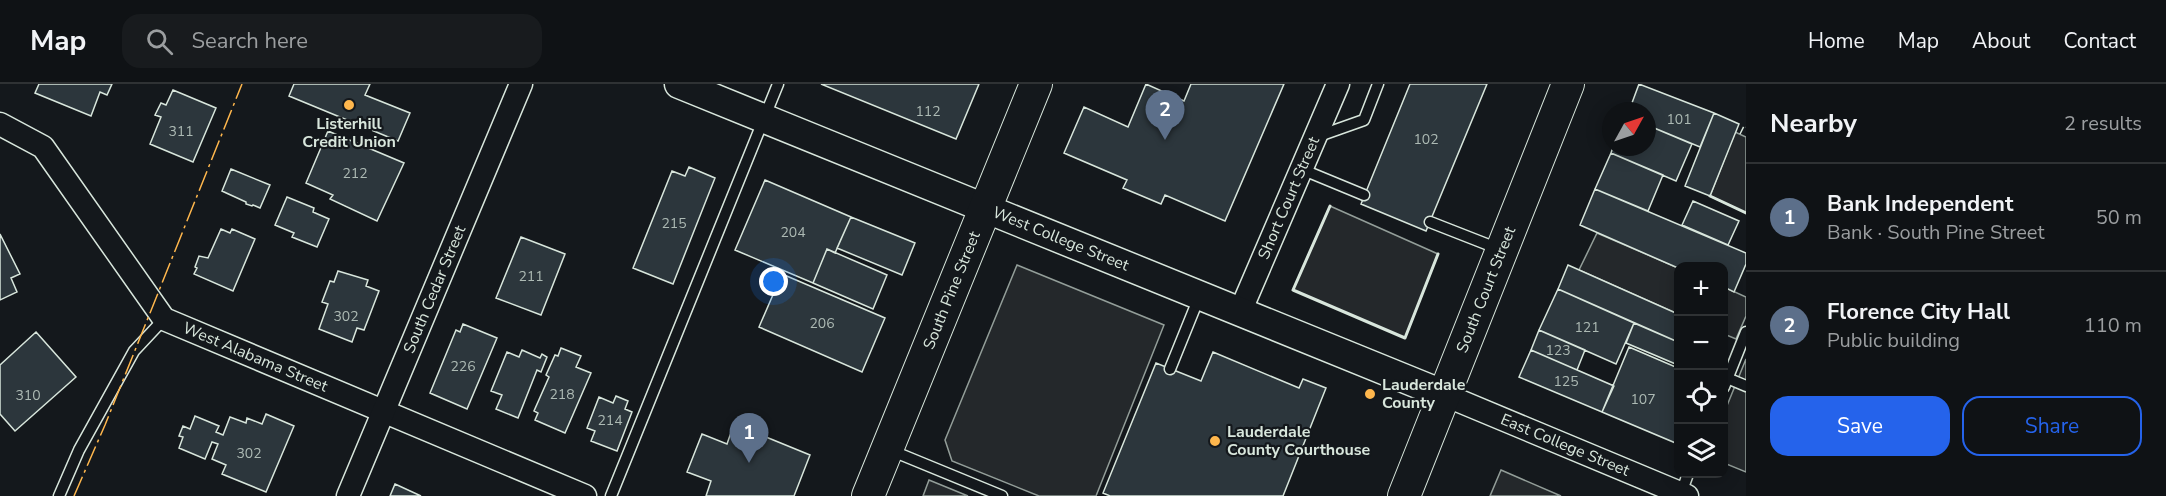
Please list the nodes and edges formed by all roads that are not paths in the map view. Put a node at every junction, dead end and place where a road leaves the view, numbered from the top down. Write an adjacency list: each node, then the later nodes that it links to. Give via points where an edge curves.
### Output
1 (521, 84): 25 (street, South Cedar Street)
2 (679, 84): 8 (street, West College Street)
3 (778, 84): 8 (lane)
4 (1036, 84): 13 (main road, South Pine Street)
5 (1338, 84): 10 (street, Short Court Street)
6 (1378, 84): 10 (lane, via 1364,120)
7 (1568, 84): 15 (main road, South Court Street)
8 (764, 119): 13 (street, West College Street); 31 (lane)
9 (0, 124): 18 (street, West Alabama Street, via 43,147)
10 (1315, 138): 11 (street, Short Court Street)
11 (1301, 169): 12 (lane); 17 (street, Short Court Street)
12 (1364, 195)
13 (986, 207): 16 (street, West College Street); 26 (main road, South Pine Street)
14 (1430, 222): 15 (lane)
15 (1502, 250): 24 (main road, South Court Street)
16 (1200, 295): 17 (street, West College Street); 20 (lane)
17 (1240, 312): 24 (street, West College Street)
18 (164, 319): 25 (street, West Alabama Street); 28 (lane, via 134,351 79,450)
19 (1746, 332): 21 (lane)
20 (1170, 369)
21 (1728, 375)
22 (1728, 383): 23 (lane)
23 (1746, 386)
24 (1444, 395): 27 (street, East College Street); 34 (main road, South Court Street)
25 (382, 412): 29 (street, South Cedar Street); 30 (street, West Alabama Street)
26 (887, 448): 32 (main road, South Pine Street); 33 (lane)
27 (1682, 491)
28 (59, 496)
29 (348, 496)
30 (585, 496)
31 (611, 496)
32 (868, 496)
33 (1002, 496)
34 (1404, 496)

